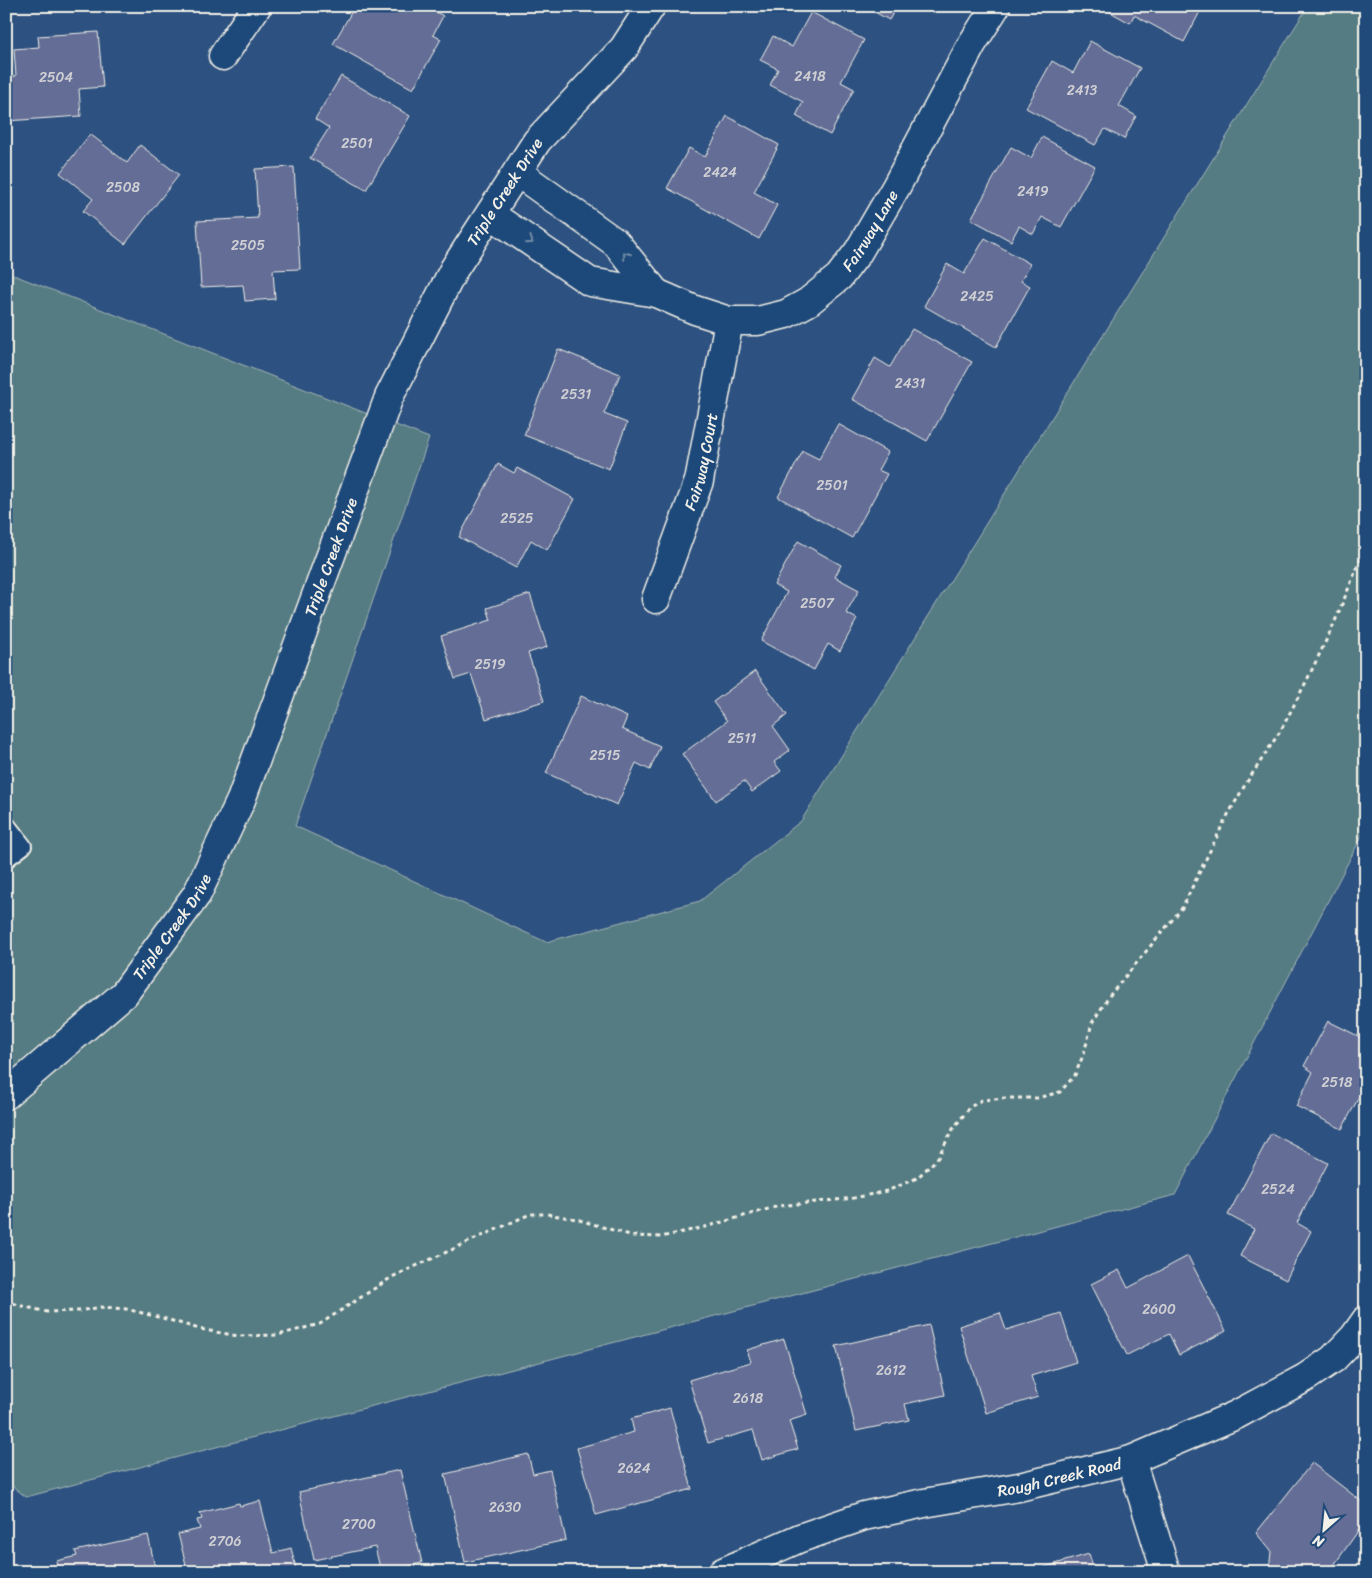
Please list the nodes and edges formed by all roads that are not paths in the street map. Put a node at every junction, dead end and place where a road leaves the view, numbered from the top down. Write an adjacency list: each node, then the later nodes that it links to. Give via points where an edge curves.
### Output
1 (257, 6): 4 (street)
2 (651, 6): 5 (street, Triple Creek Drive, via 624,48 537,142)
3 (996, 6): 8 (street, Fairway Lane, via 972,44 896,187 858,252 839,277 808,302 786,314 758,321)
4 (223, 56)
5 (517, 172): 6 (street, Triple Creek Drive); 7 (street, Fairway Lane, one-way to 5, via 616,243)
6 (490, 214): 7 (street, Fairway Lane, one-way to 7, via 590,282); 12 (street, Triple Creek Drive, via 454,269 389,397 241,800 197,894 124,994)
7 (656, 294): 8 (street, Fairway Lane)
8 (729, 321): 9 (street, Fairway Court, via 699,481)
9 (656, 599)
10 (6, 824): 11 (lane, via 23,846)
11 (6, 859)
12 (6, 1095)
13 (1366, 1320): 14 (street, Rough Creek Road, via 1334,1358 1305,1378 1236,1415)
14 (1131, 1460): 15 (street, Rough Creek Road, via 1019,1488 864,1516 800,1538); 16 (street)
15 (723, 1572)
16 (1166, 1572)

